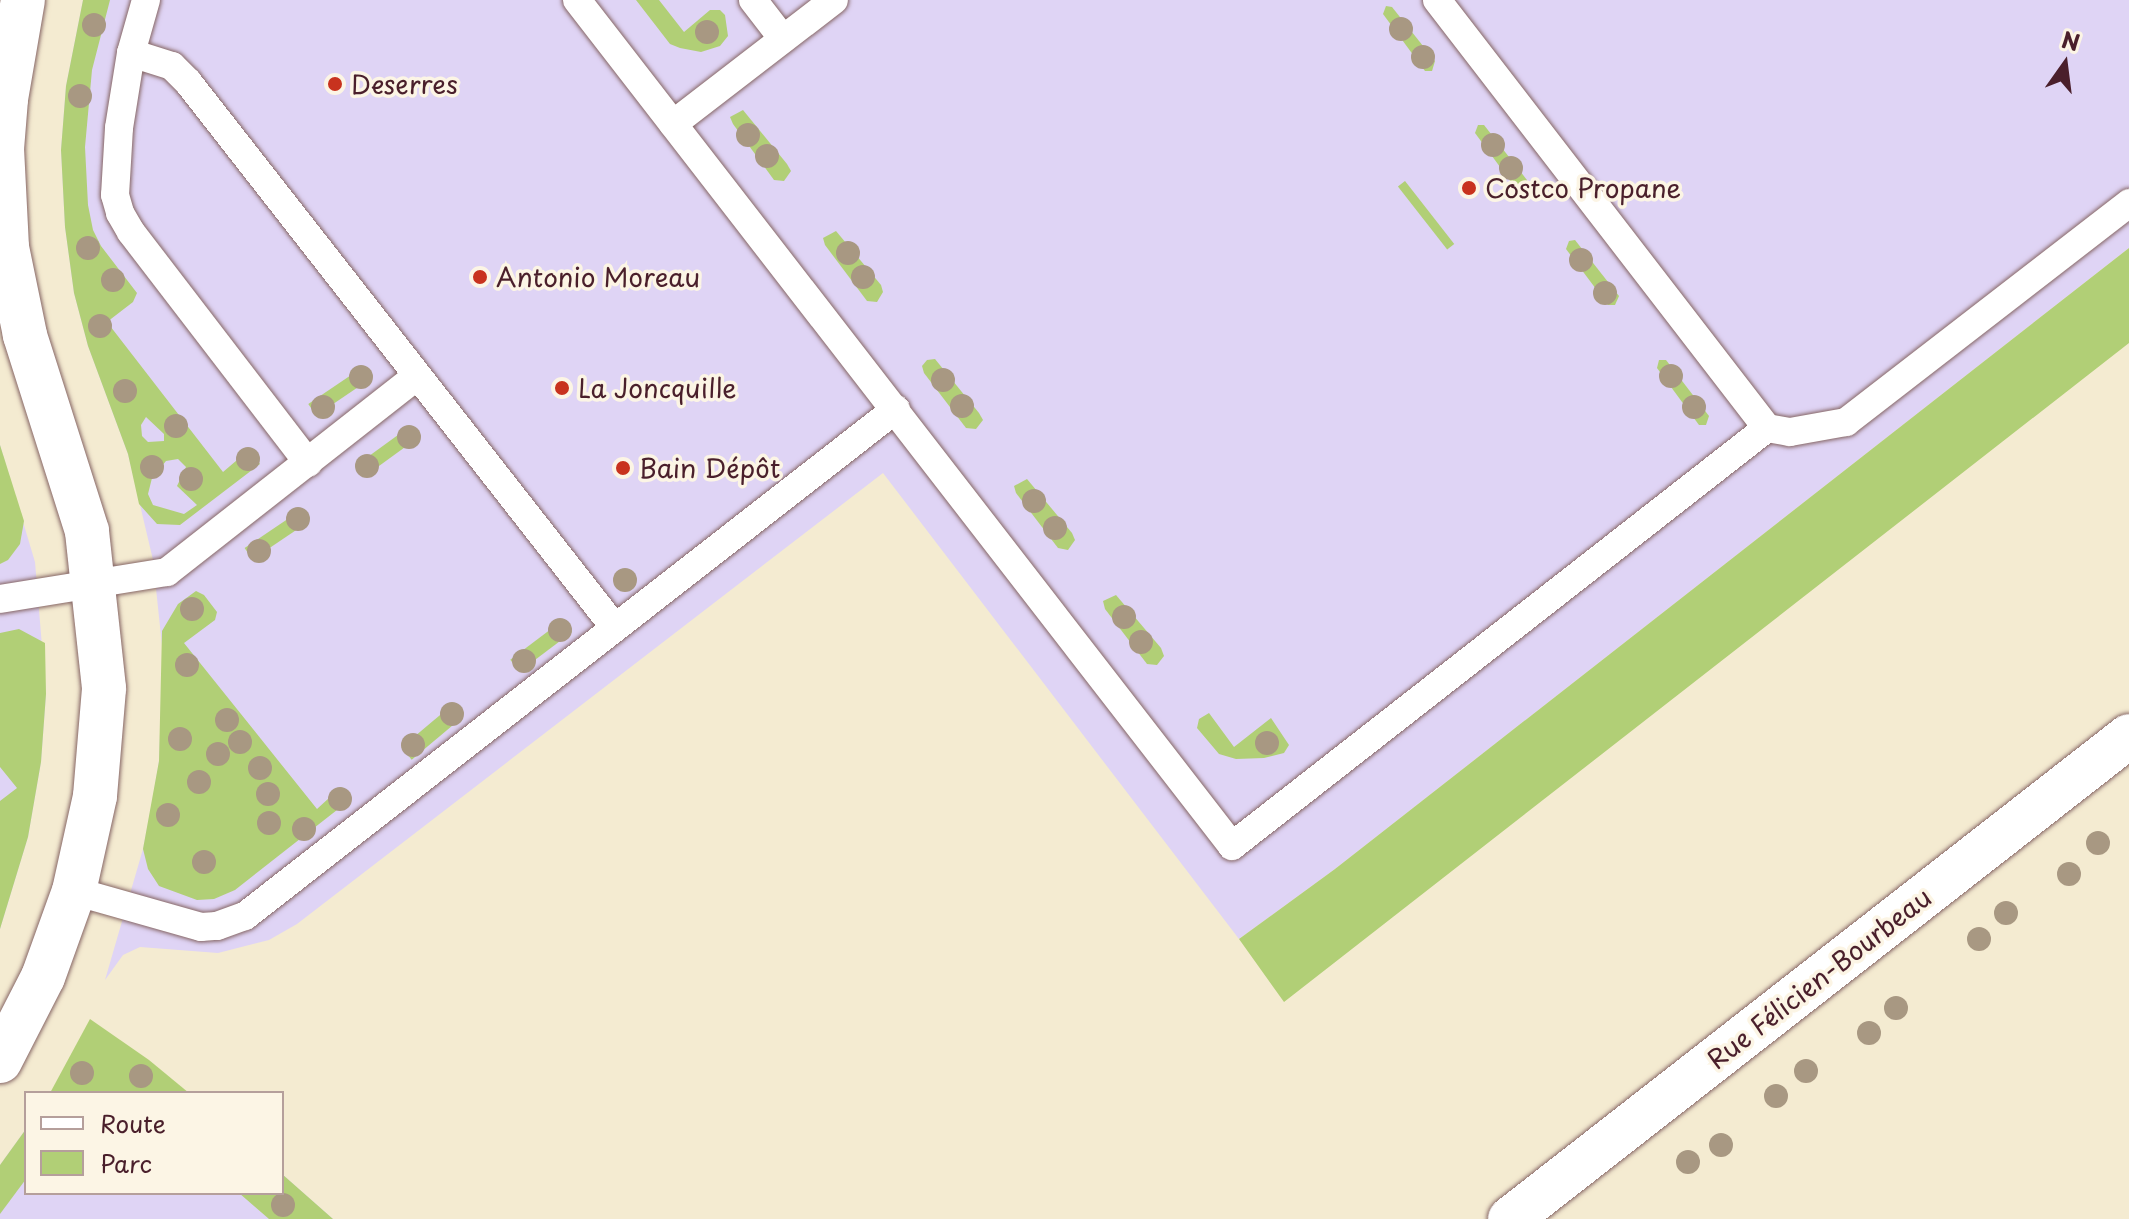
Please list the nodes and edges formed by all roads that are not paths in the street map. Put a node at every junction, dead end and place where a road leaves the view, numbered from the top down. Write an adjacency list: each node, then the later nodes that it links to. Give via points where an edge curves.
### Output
1 (23, 0): 15 (street, via 2,149 7,247 25,335 76,487)
2 (146, 0): 8 (lane)
3 (577, 0): 9 (lane)
4 (753, 0): 7 (lane)
5 (834, 0): 7 (lane)
6 (1437, 0): 13 (lane)
7 (783, 39): 9 (lane)
8 (131, 53): 11 (lane, via 154,58 181,74); 14 (lane, via 119,128 115,195 120,213)
9 (673, 124): 12 (lane)
10 (2129, 203): 13 (lane, via 1846,422 1790,432)
11 (416, 377): 14 (lane); 17 (lane)
12 (896, 409): 13 (lane, via 1232,846); 17 (lane)
13 (1767, 428)
14 (308, 463): 15 (lane, via 167,572)
15 (95, 584): 16 (lane); 19 (street, via 104,688 101,749)
16 (0, 599)
17 (615, 628): 19 (lane, via 235,922 201,927)
18 (2129, 736): 21 (street, Rue Félicien-Bourbeau)
19 (74, 891): 20 (street, via 43,977)
20 (0, 1061)
21 (1510, 1219)

